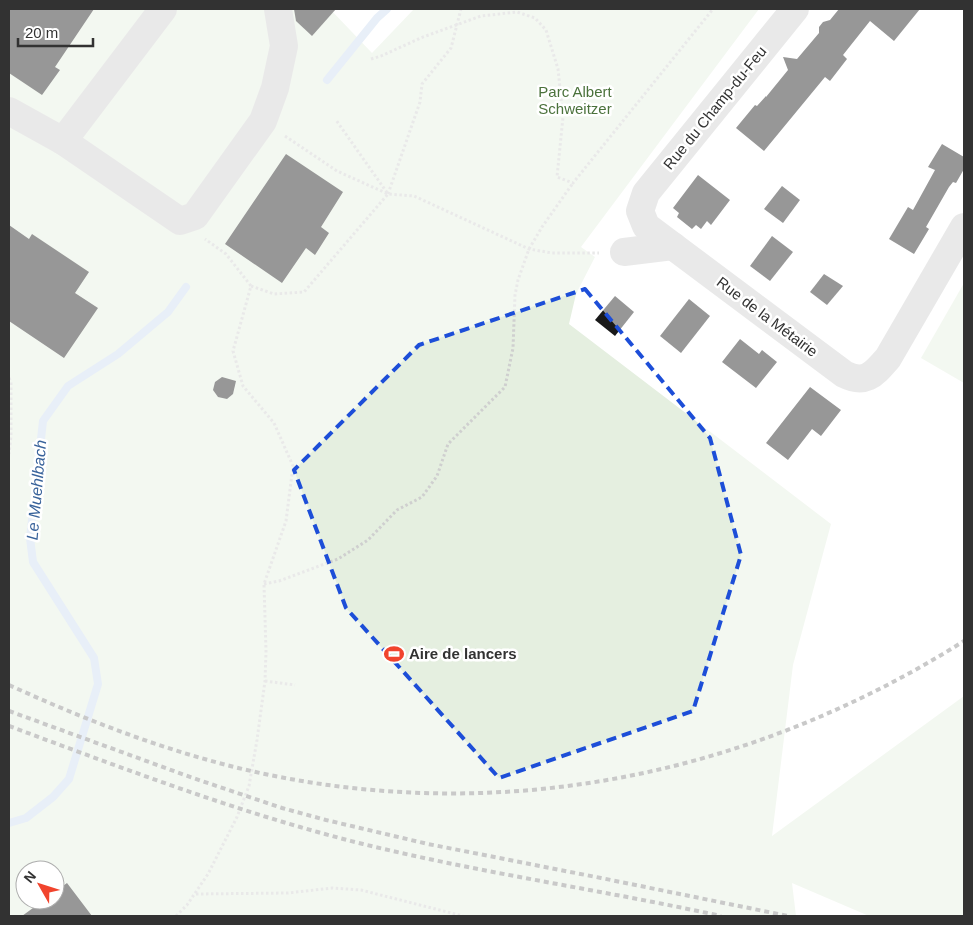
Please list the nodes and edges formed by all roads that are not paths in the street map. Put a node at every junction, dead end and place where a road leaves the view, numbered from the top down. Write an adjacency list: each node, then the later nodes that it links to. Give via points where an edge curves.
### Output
1 (163, 9): 5 (street)
2 (278, 9): 5 (street, via 284,46 275,88 263,122 195,216 180,221)
3 (795, 9): 6 (street, Rue du Champ-du-Feu, via 646,193)
4 (9, 111): 5 (street)
5 (63, 141)
6 (640, 211): 8 (street, Rue de la Métairie, via 646,226)
7 (964, 227): 8 (street, Rue de la Métairie, via 888,358 865,379 853,379 844,374)
8 (673, 246): 9 (street)
9 (624, 252)

